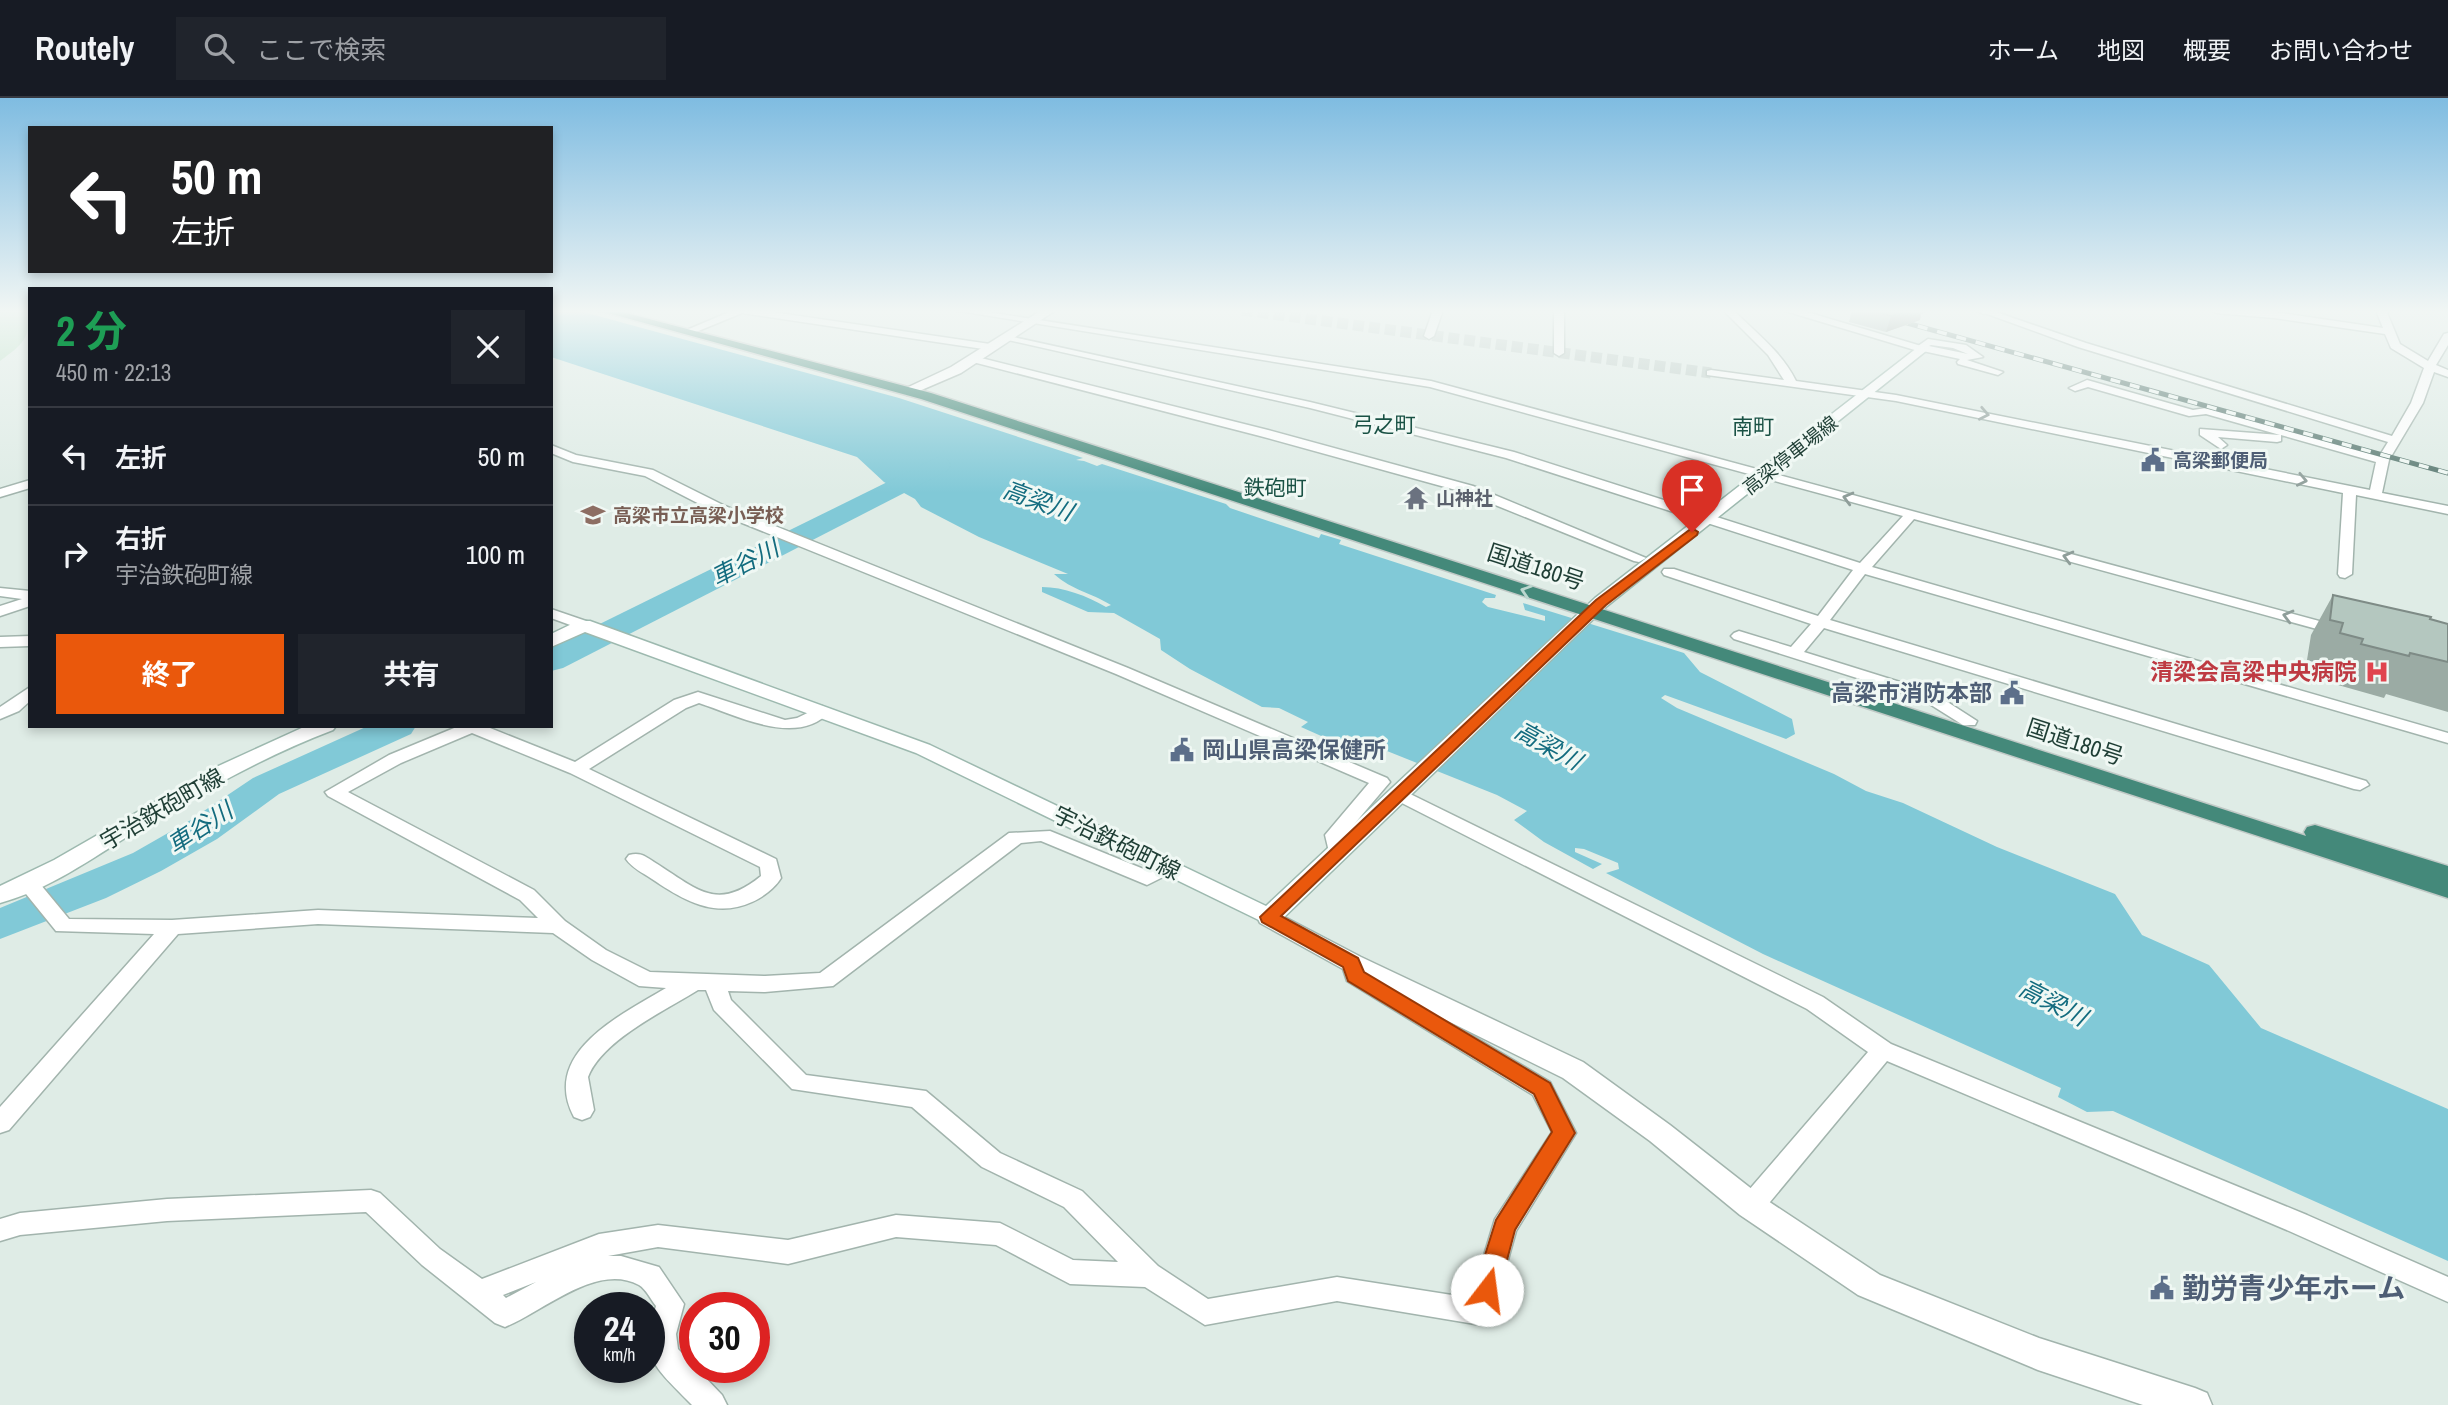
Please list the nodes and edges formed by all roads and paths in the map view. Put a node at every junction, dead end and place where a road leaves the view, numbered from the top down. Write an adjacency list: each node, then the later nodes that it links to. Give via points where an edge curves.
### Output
1 (838, 371): 17 (highway, 国道180号)
2 (868, 371): 15 (highway, 国道180号)
3 (949, 371): 15 (main road)
4 (1020, 371): 32 (street, via 1468,489)
5 (1156, 371): 31 (street, via 1498,452)
6 (1348, 371): 24 (street, via 1431,384)
7 (1785, 371): 14 (street)
8 (1894, 371): 18 (main road, 高梁停車場線)
9 (1995, 371): 12 (street)
10 (2167, 371): 20 (street)
11 (2429, 371): 20 (street, via 2417,403)
12 (1998, 372)
13 (1711, 373): 14 (street)
14 (1791, 383): 18 (street)
15 (922, 384): 17 (main road); 40 (highway, 国道180号)
16 (2075, 388): 19 (street, via 2087,383 2193,414 2206,411)
17 (908, 391): 40 (highway, 国道180号, one-way to 17)
18 (1868, 393): 24 (main road, 高梁停車場線); 26 (street, one-way to 26)
19 (2289, 433): 21 (street, via 2282,439 2204,432); 23 (street)
20 (2393, 440): 23 (street)
21 (2221, 445)
22 (553, 450): 61 (street, via 649,473 720,509 1122,671 1381,782 1334,835)
23 (2383, 460): 28 (street)
24 (1765, 474): 30 (street, one-way to 24); 31 (main road, 高梁停車場線)
25 (28, 485): 27 (street)
26 (2350, 490): 28 (street); 35 (street)
27 (0, 493)
28 (2375, 495): 29 (street)
29 (2448, 510)
30 (1911, 515): 33 (street); 44 (street, one-way to 30)
31 (1712, 517): 33 (street); 40 (main road, 高梁停車場線)
32 (1639, 558)
33 (1861, 568): 42 (street); 57 (street)
34 (1669, 572): 42 (street)
35 (2345, 574)
36 (0, 592): 37 (street)
37 (28, 595)
38 (28, 602): 39 (street)
39 (0, 611)
40 (1591, 612): 53 (highway, 国道180号); 60 (main road); 66 (highway, 国道180号)
41 (553, 614): 43 (street)
42 (1821, 622): 49 (street); 59 (street)
43 (597, 630): 47 (main road); 51 (main road, 宇治鉄砲町線)
44 (2356, 635)
45 (1739, 636): 49 (street)
46 (28, 641): 48 (street)
47 (553, 641)
48 (0, 642)
49 (1794, 654): 53 (street, via 1926,695)
50 (28, 694): 52 (street)
51 (822, 711): 58 (street, via 784,725 698,697); 63 (main road, 宇治鉄砲町線, via 922,749)
52 (0, 714)
53 (1969, 721): 64 (highway, 国道180号)
54 (321, 728): 65 (main road, 宇治鉄砲町線, via 215,778)
55 (470, 728): 69 (street, via 395,759 334,792 527,895)
56 (474, 728): 58 (street)
57 (2448, 738)
58 (576, 769): 62 (street, via 769,863 771,878 753,896 726,904 703,900)
59 (2360, 785)
60 (1405, 788): 61 (main road); 73 (street, via 1815,1003)
61 (1337, 852): 68 (main road)
62 (636, 859)
63 (1166, 867): 68 (main road, 宇治鉄砲町線); 72 (street, via 1147,878 1043,835 1016,837 825,981)
64 (2448, 874)
65 (33, 888): 67 (main road, 宇治鉄砲町線); 70 (street, via 63,926)
66 (2448, 890)
67 (0, 895)
68 (1269, 917): 71 (main road, 宇治鉄砲町線)
69 (558, 926): 70 (street, via 318,917); 72 (street, via 599,955 647,979)
70 (172, 927): 75 (street)
71 (1352, 963): 76 (main road, 宇治鉄砲町線, via 1573,1070); 78 (street, via 1355,976 1542,1089 1564,1133 1504,1227 1481,1312 1338,1289 1205,1312)
72 (704, 983): 74 (street, via 600,1042 582,1059 576,1078); 78 (street, via 800,1083 918,1098 991,1160 1073,1199)
73 (1883, 1050): 76 (street); 79 (street)
74 (582, 1110)
75 (0, 1124)
76 (1751, 1206): 82 (main road, 宇治鉄砲町線, via 1869,1284 2038,1354)
77 (0, 1230): 80 (street, via 20,1224 167,1210 371,1201 431,1257)
78 (1149, 1275): 80 (street, via 1070,1272 1000,1234 896,1226 788,1252 658,1236 599,1246)
79 (2448, 1290)
80 (479, 1292): 81 (street, via 505,1314 597,1268 621,1268 650,1276 670,1304 662,1334 664,1355)
81 (712, 1405)
82 (2195, 1405)

